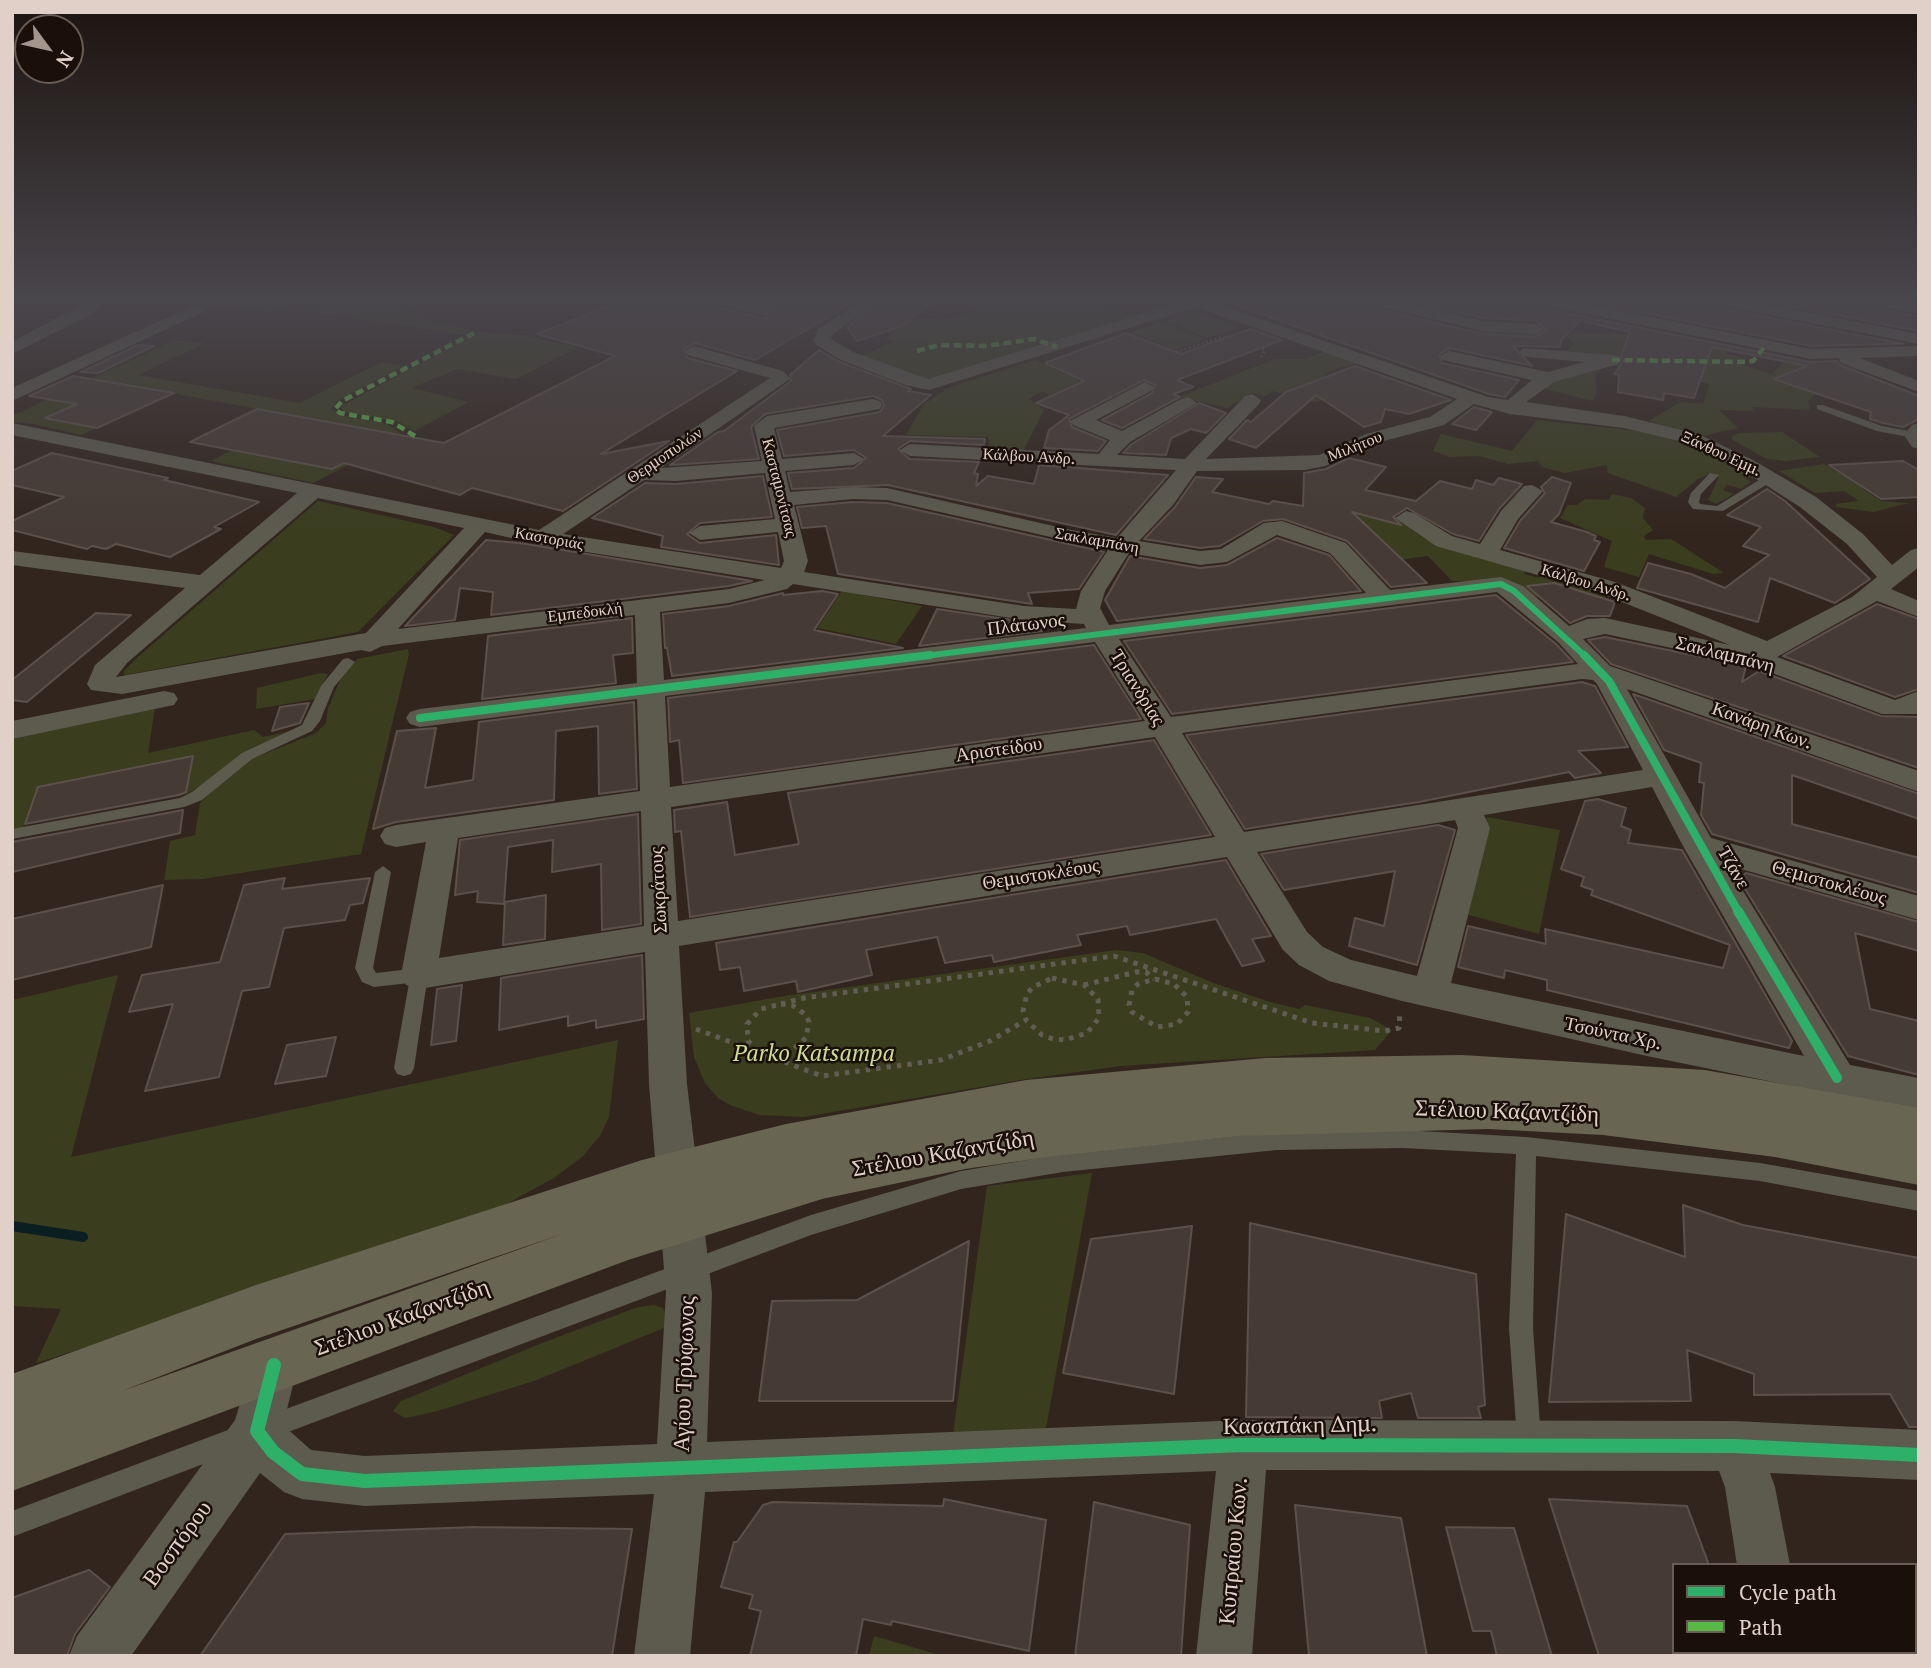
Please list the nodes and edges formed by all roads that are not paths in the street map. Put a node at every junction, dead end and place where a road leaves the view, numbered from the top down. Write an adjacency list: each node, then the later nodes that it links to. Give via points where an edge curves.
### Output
1 (45, 380): 10 (street)
2 (780, 380): 25 (street, Θερμοπυλών)
3 (914, 380): 4 (street, via 929,385)
4 (946, 380)
5 (1419, 380): 11 (street, Ξάνθου Εμμ.)
6 (1545, 380): 16 (street, via 1525,391)
7 (1900, 380): 9 (street)
8 (1144, 387): 19 (street, via 1080,421)
9 (1919, 387)
10 (12, 395)
11 (1471, 398): 16 (street, Ξάνθου Εμμ.); 23 (street, Μιλήτου, via 1437,421 1373,438 1319,461)
12 (1252, 400): 23 (street)
13 (1188, 403): 19 (street)
14 (873, 405): 24 (street, Κασταμονίτσας, via 767,422 764,426)
15 (1820, 407): 18 (lane, via 1880,429)
16 (1510, 408): 27 (street, Ξάνθου Εμμ., via 1671,431)
17 (13, 430): 29 (street, Καστοριάς)
18 (1917, 436)
19 (1122, 438): 22 (street)
20 (910, 450): 22 (street, Κάλβου Ανδρ.)
21 (854, 458): 24 (street)
22 (1099, 461): 23 (street, Κάλβου Ανδρ.)
23 (1190, 465): 36 (street)
24 (774, 466): 25 (street, via 676,475); 30 (street, Κασταμονίτσας)
25 (638, 473): 35 (street, Θερμοπυλών)
26 (1714, 475): 27 (lane, via 1696,493 1693,502 1697,507 1718,509)
27 (1774, 480): 42 (street, Ξάνθου Εμμ., via 1843,528)
28 (1532, 491): 37 (street, via 1509,516)
29 (312, 492): 33 (street, Καστοριάς); 41 (street)
30 (782, 499): 32 (street, Κασταμονίτσας); 36 (street, Σακλαμπάνη, via 887,494)
31 (1406, 518): 37 (street, Κάλβου Ανδρ., via 1437,539)
32 (788, 524): 34 (street); 40 (street, Κασταμονίτσας, via 796,561)
33 (478, 526): 35 (street, Καστοριάς); 48 (street)
34 (700, 533)
35 (542, 538): 40 (street, Καστοριάς)
36 (1122, 546): 43 (street, Σακλαμπάνη, via 1214,558 1272,528 1282,528 1338,548); 46 (street, via 1089,599)
37 (1486, 554): 49 (street, Κάλβου Ανδρ., via 1616,590)
38 (1919, 555): 42 (street)
39 (12, 558): 41 (street)
40 (790, 576): 44 (street, Εμπεδοκλή, via 748,593); 46 (street, Καστοριάς)
41 (204, 583): 48 (street, Εμπεδοκλή, via 110,665 101,684 122,685)
42 (1884, 585): 45 (street); 49 (street)
43 (1383, 597): 46 (street, Πλάτωνος); 47 (street, Πλάτωνος, via 1501,584)
44 (646, 606): 48 (street, Εμπεδοκλή); 52 (street, Σωκράτους)
45 (1919, 610)
46 (1096, 625): 52 (street, Πλάτωνος); 55 (street, Τριανδρίας)
47 (1567, 637): 49 (street, Σακλαμπάνη, via 1601,625); 51 (street, Πλάτωνος)
48 (376, 639): 50 (street)
49 (1761, 654): 53 (street, Σακλαμπάνη, via 1892,708 1905,709)
50 (348, 662): 56 (street); 62 (lane, via 328,686 307,728 247,755 197,796)
51 (1603, 673): 55 (street, Αριστείδου, via 1538,675); 57 (street, Τζάνε); 58 (street, Κανάρη Κων.)
52 (650, 688): 54 (street, Πλάτωνος); 59 (street, Σωκράτους)
53 (1919, 699)
54 (420, 718)
55 (1162, 727): 59 (street, Αριστείδου); 64 (street, Τριανδρίας)
56 (12, 730)
57 (1663, 776): 60 (street, Θεμιστοκλέους); 65 (street, Τζάνε)
58 (1919, 782)
59 (654, 798): 61 (street, Αριστείδου); 68 (street, Σωκράτους)
60 (1465, 808): 64 (street, Θεμιστοκλέους); 71 (street, via 1472,834)
61 (444, 829): 63 (street, Αριστείδου); 70 (street)
62 (12, 834)
63 (396, 836)
64 (1234, 844): 68 (street, Θεμιστοκλέους); 69 (street, Τριανδρίας, via 1295,942)
65 (1699, 846): 67 (street, Θεμιστοκλέους); 73 (street, Τζάνε)
66 (383, 872): 70 (lane, via 365,971 374,980)
67 (1919, 908)
68 (661, 936): 70 (street, Θεμιστοκλέους); 79 (street, Σωκράτους)
69 (1311, 956): 71 (street, Τσούντα Χρ., via 1342,971)
70 (419, 975): 72 (lane)
71 (1416, 990): 73 (street, Τσούντα Χρ.)
72 (404, 1068)
73 (1837, 1078): 74 (street, Τσούντα Χρ.)
74 (1919, 1095)
75 (1397, 1124): 77 (lane); 78 (main road, Στέλιου Καζαντζίδη, via 1488,1108 1603,1114 1775,1135); 79 (main road, Στέλιου Καζαντζίδη, via 1240,1115 1077,1131); 81 (lane, via 1309,1139 1063,1163 961,1180 862,1207)
76 (1919, 1129): 79 (main road, Στέλιου Καζαντζίδη, via 1655,1086 1462,1075 1304,1076 1026,1100 887,1124)
77 (1526, 1146): 80 (lane, via 1760,1172); 85 (lane, via 1521,1328)
78 (1919, 1163)
79 (679, 1196): 81 (street, Αγίου Τρύφωνος); 82 (main road, Στέλιου Καζαντζίδη, via 564,1257); 83 (main road, Στέλιου Καζαντζίδη, via 256,1312)
80 (1919, 1201)
81 (687, 1272): 84 (lane); 90 (street, Αγίου Τρύφωνος)
82 (274, 1365): 84 (street, Βοσπόρου); 89 (main road, Στέλιου Καζαντζίδη)
83 (12, 1404)
84 (257, 1431): 90 (street, Κασαπάκη Δημ., via 289,1467 302,1474 365,1481); 91 (lane); 93 (street, Βοσπόρου)
85 (1529, 1444): 86 (street, Κασαπάκη Δημ.); 87 (street, Κασαπάκη Δημ.)
86 (1243, 1445): 90 (street, Κασαπάκη Δημ.); 95 (street, Κυπραίου Κων.)
87 (1734, 1446): 88 (street, Κασαπάκη Δημ.); 92 (street, via 1749,1487)
88 (1919, 1455)
89 (12, 1461)
90 (682, 1467): 94 (street, Αγίου Τρύφωνος)
91 (12, 1524)
92 (1764, 1563)
93 (97, 1656)
94 (662, 1656)
95 (1224, 1656)

